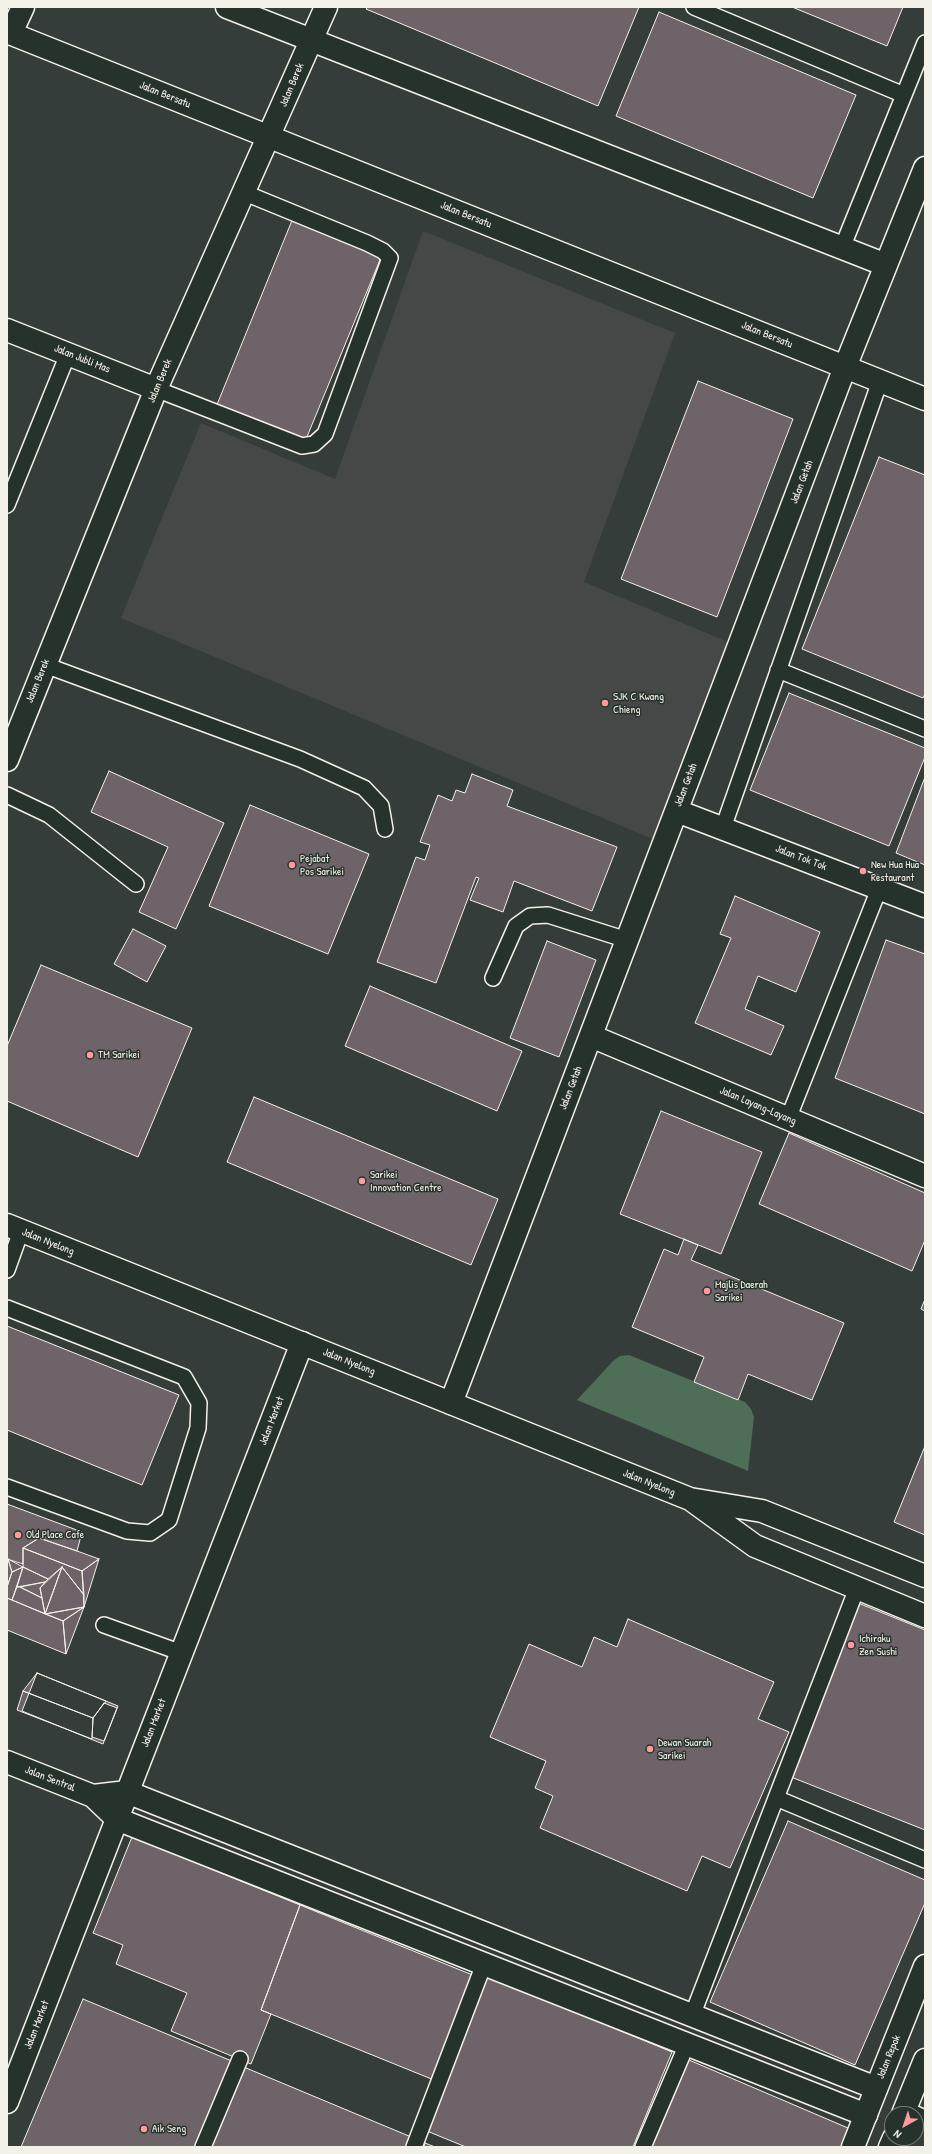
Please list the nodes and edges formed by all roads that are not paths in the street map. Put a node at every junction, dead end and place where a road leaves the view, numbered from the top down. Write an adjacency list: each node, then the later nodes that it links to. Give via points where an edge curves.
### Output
1 (23, 7): 5 (street)
2 (227, 7): 6 (street)
3 (326, 7): 6 (street, Jalan Berek)
4 (694, 7): 8 (lane)
5 (9, 32): 9 (street, Jalan Bersatu)
6 (312, 40): 9 (street, Jalan Berek); 12 (street)
7 (925, 43): 8 (lane)
8 (904, 95): 12 (lane)
9 (270, 137): 11 (street, Jalan Berek); 16 (street, Jalan Bersatu)
10 (925, 168): 13 (street, Jalan Getah)
11 (245, 192): 18 (street, Jalan Berek); 18 (lane, via 367,243 383,251 390,258 325,434 314,444 302,446)
12 (842, 248): 13 (street)
13 (886, 266): 16 (street, Jalan Getah)
14 (7, 330): 15 (street, Jalan Jubli Mas)
15 (68, 354): 18 (street, Jalan Jubli Mas); 20 (lane)
16 (845, 367): 17 (street, Jalan Bersatu); 27 (street, Jalan Getah)
17 (880, 381): 19 (street, Jalan Bersatu); 22 (lane)
18 (156, 389): 21 (street, Jalan Berek)
19 (925, 399)
20 (7, 505)
21 (45, 665): 24 (street, Jalan Berek); 29 (lane, via 300,760 364,788 381,806)
22 (778, 670): 23 (lane); 28 (lane)
23 (925, 730)
24 (11, 738): 25 (street, Jalan Berek)
25 (7, 760)
26 (7, 795): 30 (lane, via 49,815)
27 (677, 811): 28 (street, Jalan Tok Tok); 33 (street, Jalan Getah)
28 (723, 828): 31 (street, Jalan Tok Tok)
29 (386, 829)
30 (136, 884)
31 (879, 889): 32 (street, Jalan Tok Tok); 36 (lane)
32 (925, 906)
33 (627, 940): 34 (lane, via 548,915 530,916 516,926); 35 (street, Jalan Getah)
34 (493, 978)
35 (591, 1036): 36 (street, Jalan Layang-Layang); 42 (street, Jalan Getah)
36 (788, 1119): 37 (street, Jalan Layang-Layang)
37 (925, 1176)
38 (14, 1228): 39 (lane); 41 (street, Jalan Nyelong)
39 (7, 1270)
40 (7, 1308): 43 (lane, via 184,1377 199,1403 198,1428 169,1520 150,1532 127,1531)
41 (302, 1343): 42 (street, Jalan Nyelong); 49 (street, Jalan Market)
42 (451, 1403): 44 (street, Jalan Nyelong)
43 (7, 1487)
44 (690, 1499): 45 (street, Jalan Nyelong, via 762,1511); 46 (street, Jalan Nyelong, via 755,1546)
45 (925, 1576)
46 (857, 1588): 47 (street, Jalan Nyelong); 53 (lane)
47 (925, 1616)
48 (104, 1625): 49 (lane)
49 (182, 1653): 51 (street, Jalan Market)
50 (7, 1762): 52 (street, Jalan Sentral)
51 (127, 1792): 52 (street, Jalan Sentral); 54 (street, Jalan Market); 58 (street)
52 (93, 1796): 54 (street, Jalan Sentral)
53 (776, 1798): 55 (lane); 58 (lane)
54 (117, 1819): 56 (street, via 306,1900); 63 (street, Jalan Market)
55 (925, 1860)
56 (484, 1964): 59 (street); 67 (lane)
57 (925, 1966): 62 (street, Jalan Repok)
58 (692, 2016): 62 (street)
59 (687, 2044): 65 (street); 68 (lane)
60 (240, 2059): 66 (lane)
61 (925, 2060): 64 (street)
62 (876, 2088): 65 (street, Jalan Repok)
63 (7, 2102)
64 (912, 2106)
65 (866, 2115): 69 (street, Jalan Repok)
66 (203, 2147)
67 (414, 2147)
68 (643, 2147)
69 (853, 2147)

